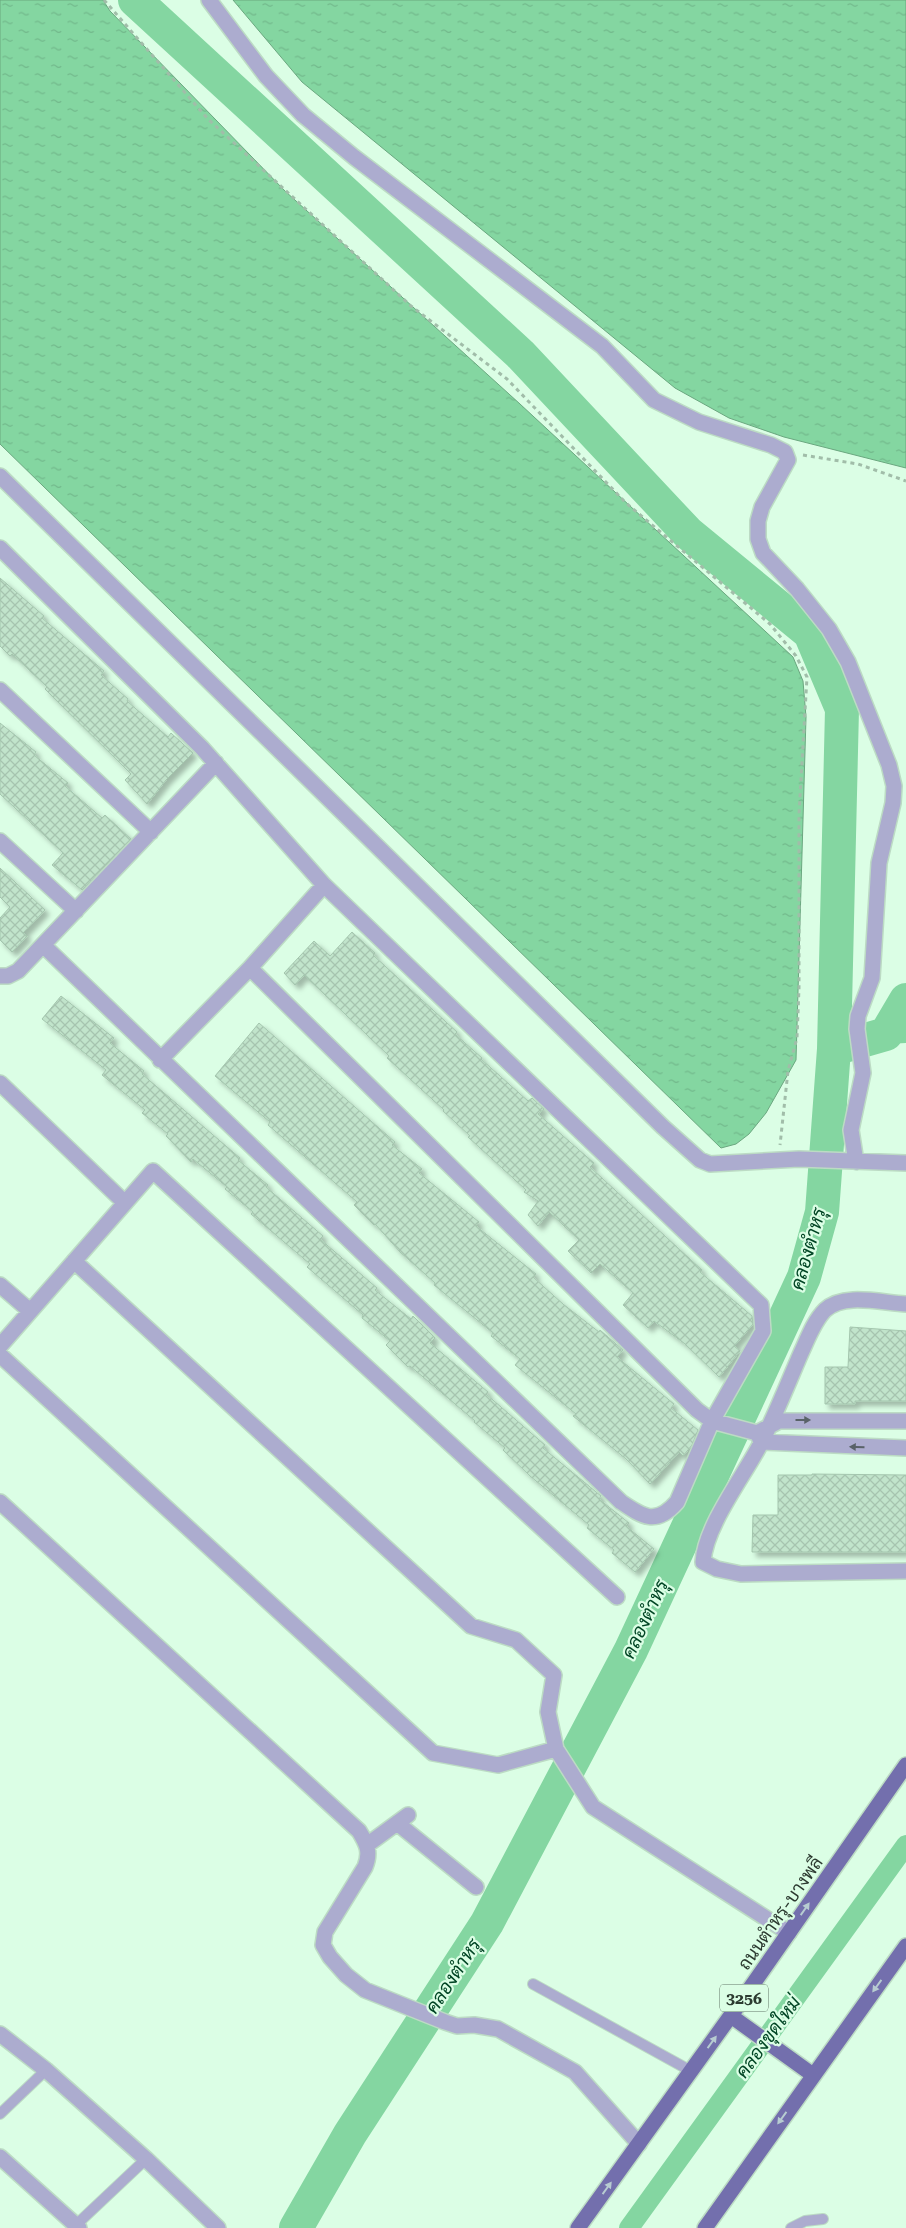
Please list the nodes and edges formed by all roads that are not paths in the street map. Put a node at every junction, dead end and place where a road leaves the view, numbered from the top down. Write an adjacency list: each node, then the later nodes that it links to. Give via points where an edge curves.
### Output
1 (210, 0): 15 (street, via 266,76 303,115 602,346 654,400 699,422 771,444 785,452 788,460 762,507 758,539 763,553 829,629 848,662 889,765 894,786 879,863 872,978 858,1016 863,1073 851,1130)
2 (0, 476): 15 (street, via 700,1160 710,1164 778,1160)
3 (0, 548): 5 (street)
4 (0, 690): 6 (street)
5 (216, 763): 6 (street); 8 (street)
6 (150, 832): 9 (street)
7 (0, 841): 9 (street)
8 (324, 885): 11 (street); 25 (street, via 761,1305 764,1331)
9 (76, 911): 10 (street)
10 (43, 945): 12 (street, via 18,971); 13 (street)
11 (250, 968): 13 (street); 25 (street, via 697,1410)
12 (0, 976)
13 (160, 1060): 25 (street, via 621,1502 644,1517 658,1517 669,1512)
14 (0, 1083): 17 (street)
15 (856, 1162): 16 (street)
16 (906, 1163)
17 (125, 1203): 18 (street); 30 (street, via 153,1171)
18 (74, 1261): 21 (street); 31 (street, via 471,1626 516,1640 554,1675 548,1712)
19 (0, 1285): 21 (street)
20 (906, 1304): 26 (street, via 854,1299 840,1301 825,1310)
21 (30, 1311): 22 (street)
22 (0, 1346)
23 (0, 1355): 31 (street, via 433,1753 498,1766)
24 (906, 1421): 26 (street, one-way to 24, via 788,1420)
25 (720, 1423): 26 (street)
26 (759, 1433): 27 (street, one-way to 26); 29 (street, via 704,1550 703,1562 741,1574)
27 (906, 1448)
28 (0, 1502): 33 (street, via 349,1821)
29 (906, 1571)
30 (617, 1597)
31 (556, 1749): 35 (street, via 593,1807)
32 (906, 1765): 35 (main road, ถนนตำหรุ-บางพลี / 3256, one-way to 32)
33 (367, 1845): 34 (street, via 402,1819); 44 (street, via 369,1856 365,1867 325,1932 323,1945 330,1957 365,1990 457,2026 498,2029 575,2072)
34 (476, 1888)
35 (789, 1933): 38 (main road, ถนนตำหรุ-บางพลี / 3256)
36 (906, 1946): 42 (main road, one-way to 42)
37 (533, 1984): 41 (lane)
38 (730, 2016): 41 (main road, ถนนตำหรุ-บางพลี / 3256, one-way to 38); 42 (main road)
39 (0, 2034): 40 (street)
40 (46, 2070): 43 (lane); 46 (street)
41 (691, 2071): 44 (main road, ถนนตำหรุ-บางพลี / 3256)
42 (813, 2075): 51 (main road, one-way to 51)
43 (0, 2114)
44 (639, 2144): 50 (main road, ถนนตำหรุ-บางพลี / 3256, one-way to 44)
45 (0, 2157): 48 (street)
46 (146, 2159): 48 (lane); 49 (street)
47 (823, 2218): 52 (lane, via 805,2221)
48 (78, 2226)
49 (218, 2228)
50 (578, 2228)
51 (705, 2228)
52 (792, 2228)

